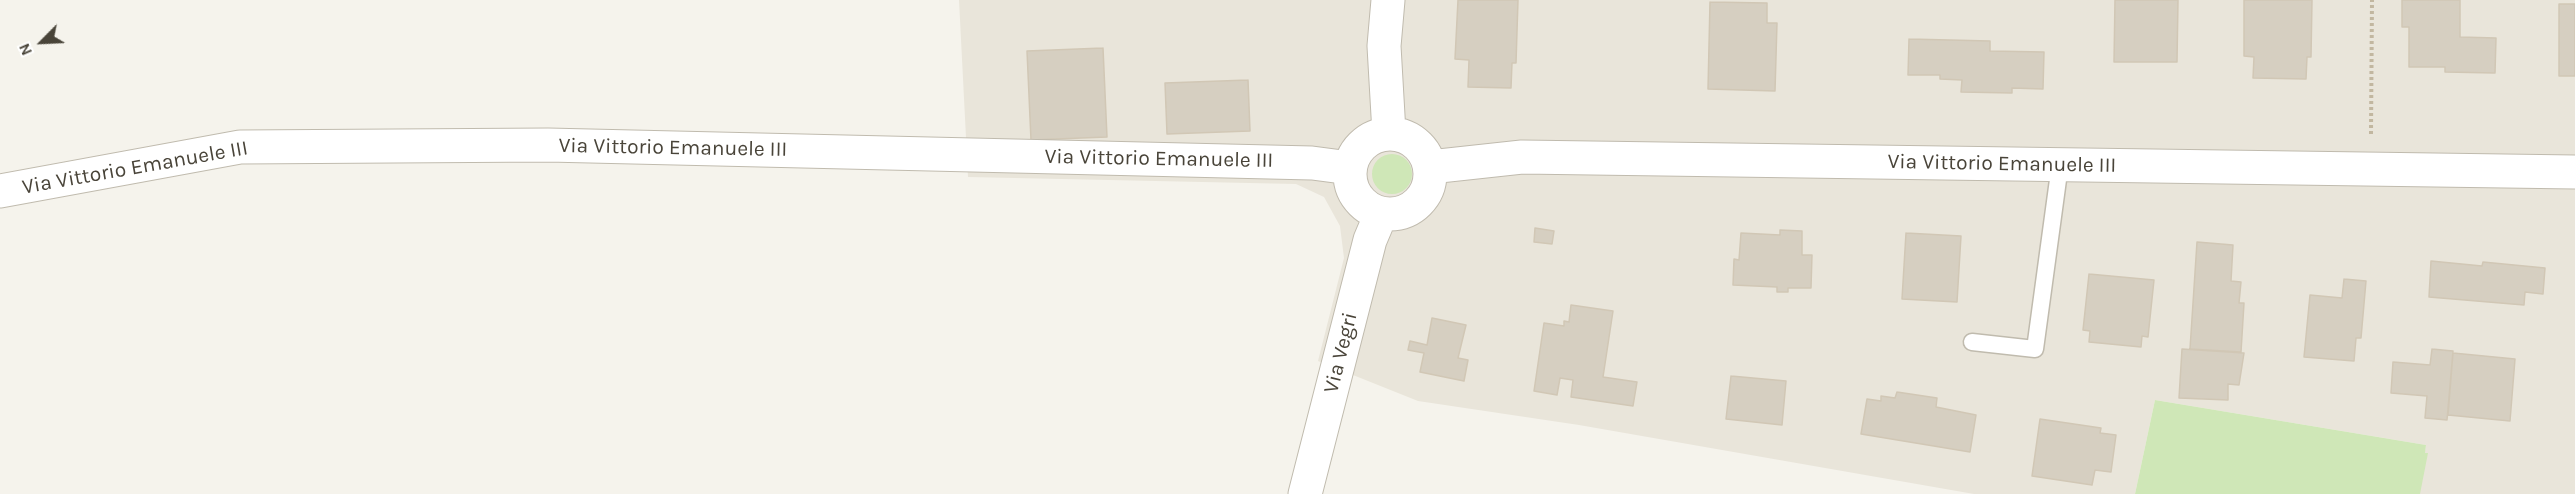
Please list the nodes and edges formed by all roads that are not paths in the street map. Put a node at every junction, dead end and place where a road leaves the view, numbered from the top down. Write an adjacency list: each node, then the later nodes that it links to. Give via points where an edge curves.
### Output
1 (1388, 0): 2 (street, via 1384,46)
2 (1389, 133): 4 (street, via 1416,142); 5 (street, via 1371,138 1356,151)
3 (2060, 165): 4 (street, Via Vittorio Emanuele III, via 1522,157); 6 (street, Via Vittorio Emanuele III); 9 (lane, via 2035,349)
4 (1431, 167): 8 (street, via 1430,186 1419,204 1402,213)
5 (1350, 168): 7 (street, Via Vittorio Emanuele III, via 1312,163 572,145 240,147); 8 (street, via 1352,189 1364,205)
6 (2575, 172)
7 (0, 191)
8 (1381, 214): 10 (street, Via Vegri, via 1370,240)
9 (1972, 342)
10 (1305, 494)

